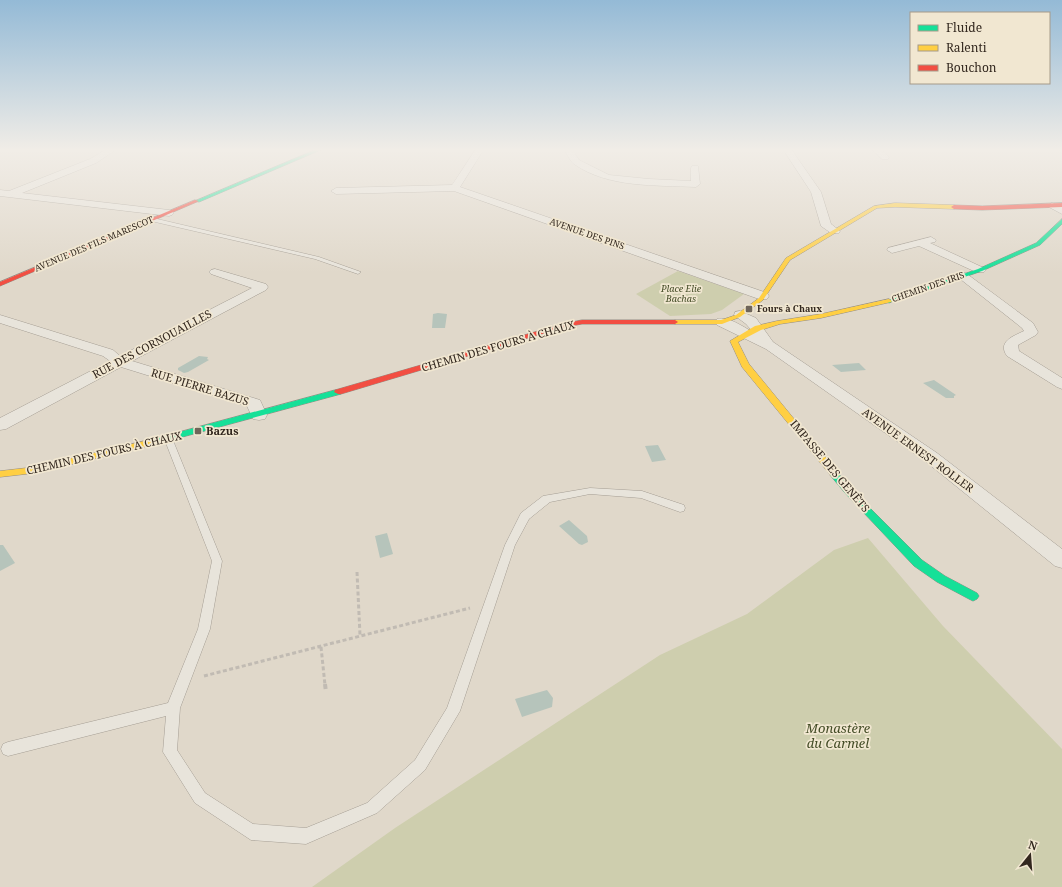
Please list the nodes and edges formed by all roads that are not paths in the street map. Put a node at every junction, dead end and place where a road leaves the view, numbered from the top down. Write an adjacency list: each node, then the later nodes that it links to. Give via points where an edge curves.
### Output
1 (21, 190): 8 (street)
2 (223, 190): 12 (street, AVENUE DES FILS MARESCOT)
3 (360, 190): 6 (street)
4 (462, 190): 24 (street, AVENUE DES PINS)
5 (815, 190): 15 (street, via 826,226)
6 (336, 191)
7 (0, 193): 8 (street)
8 (10, 195): 9 (street); 12 (street)
9 (0, 199)
10 (1057, 205): 11 (street); 15 (street, CHEMIN DES FOURS À CHAUX, via 982,208 884,206 876,207)
11 (1062, 211)
12 (169, 213): 13 (street, AVENUE DES FILS MARESCOT)
13 (153, 220): 21 (lane, via 317,258); 23 (street, AVENUE DES FILS MARESCOT)
14 (1062, 220): 19 (street, CHEMIN DES IRIS, via 1038,244)
15 (835, 231): 24 (street, CHEMIN DES FOURS À CHAUX, via 788,259)
16 (934, 239): 17 (street)
17 (920, 243): 18 (street); 19 (street)
18 (892, 250)
19 (980, 270): 22 (street, CHEMIN DES IRIS)
20 (215, 272): 31 (street, RUE DES CORNOUAILLES, via 262,287)
21 (358, 272)
22 (963, 276): 28 (street, CHEMIN DES IRIS, via 898,298); 32 (street, via 1028,326 1031,332 1011,343 1012,353)
23 (0, 284)
24 (763, 296): 25 (street, CHEMIN DES FOURS À CHAUX)
25 (740, 315): 27 (street, CHEMIN DES FOURS À CHAUX); 28 (street, AVENUE ERNEST ROLLER)
26 (0, 319): 31 (street, RUE PIERRE BAZUS, via 108,353)
27 (722, 322): 29 (street, AVENUE ERNEST ROLLER); 33 (street, CHEMIN DES FOURS À CHAUX, via 582,322 564,325)
28 (758, 328): 29 (street); 30 (street, AVENUE ERNEST ROLLER)
29 (744, 334): 30 (street, AVENUE ERNEST ROLLER); 39 (street, IMPASSE DES GENÊTS, via 734,341 745,365 848,491 918,563)
30 (771, 346): 38 (street, AVENUE ERNEST ROLLER, via 931,457)
31 (119, 362): 33 (street, RUE PIERRE BAZUS, via 254,403); 34 (street, RUE DES CORNOUAILLES)
32 (1062, 384)
33 (259, 414): 35 (street, CHEMIN DES FOURS À CHAUX)
34 (0, 425)
35 (168, 438): 36 (street, CHEMIN DES FOURS À CHAUX, via 74,462); 40 (lane, via 217,561 204,629)
36 (0, 474)
37 (680, 508): 40 (lane, via 642,495 590,491 547,499 525,516 510,545 453,711 420,765 372,808 306,836 251,832 200,798 170,752)
38 (1062, 560)
39 (973, 596)
40 (173, 708): 41 (lane)
41 (8, 749)

